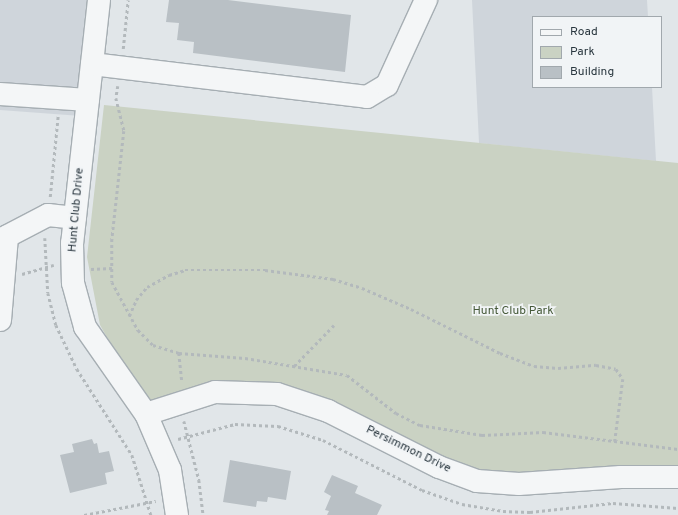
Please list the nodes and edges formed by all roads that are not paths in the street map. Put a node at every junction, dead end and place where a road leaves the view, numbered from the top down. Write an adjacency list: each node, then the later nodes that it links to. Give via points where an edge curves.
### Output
1 (426, 0): 3 (street, via 387,85 367,97)
2 (94, 1): 3 (street, Hunt Club Drive)
3 (92, 64): 5 (street, Hunt Club Drive)
4 (0, 94): 5 (street)
5 (88, 100): 6 (street, Hunt Club Drive)
6 (75, 218): 7 (street, via 48,215); 9 (street, Hunt Club Drive, via 72,243 73,283 85,327)
7 (4, 238): 8 (street)
8 (0, 320)
9 (146, 414): 10 (street, Persimmon Drive, via 215,392 277,394 328,411 439,467 477,481 518,484); 11 (street, Hunt Club Drive, via 170,470)
10 (678, 476)
11 (177, 515)

